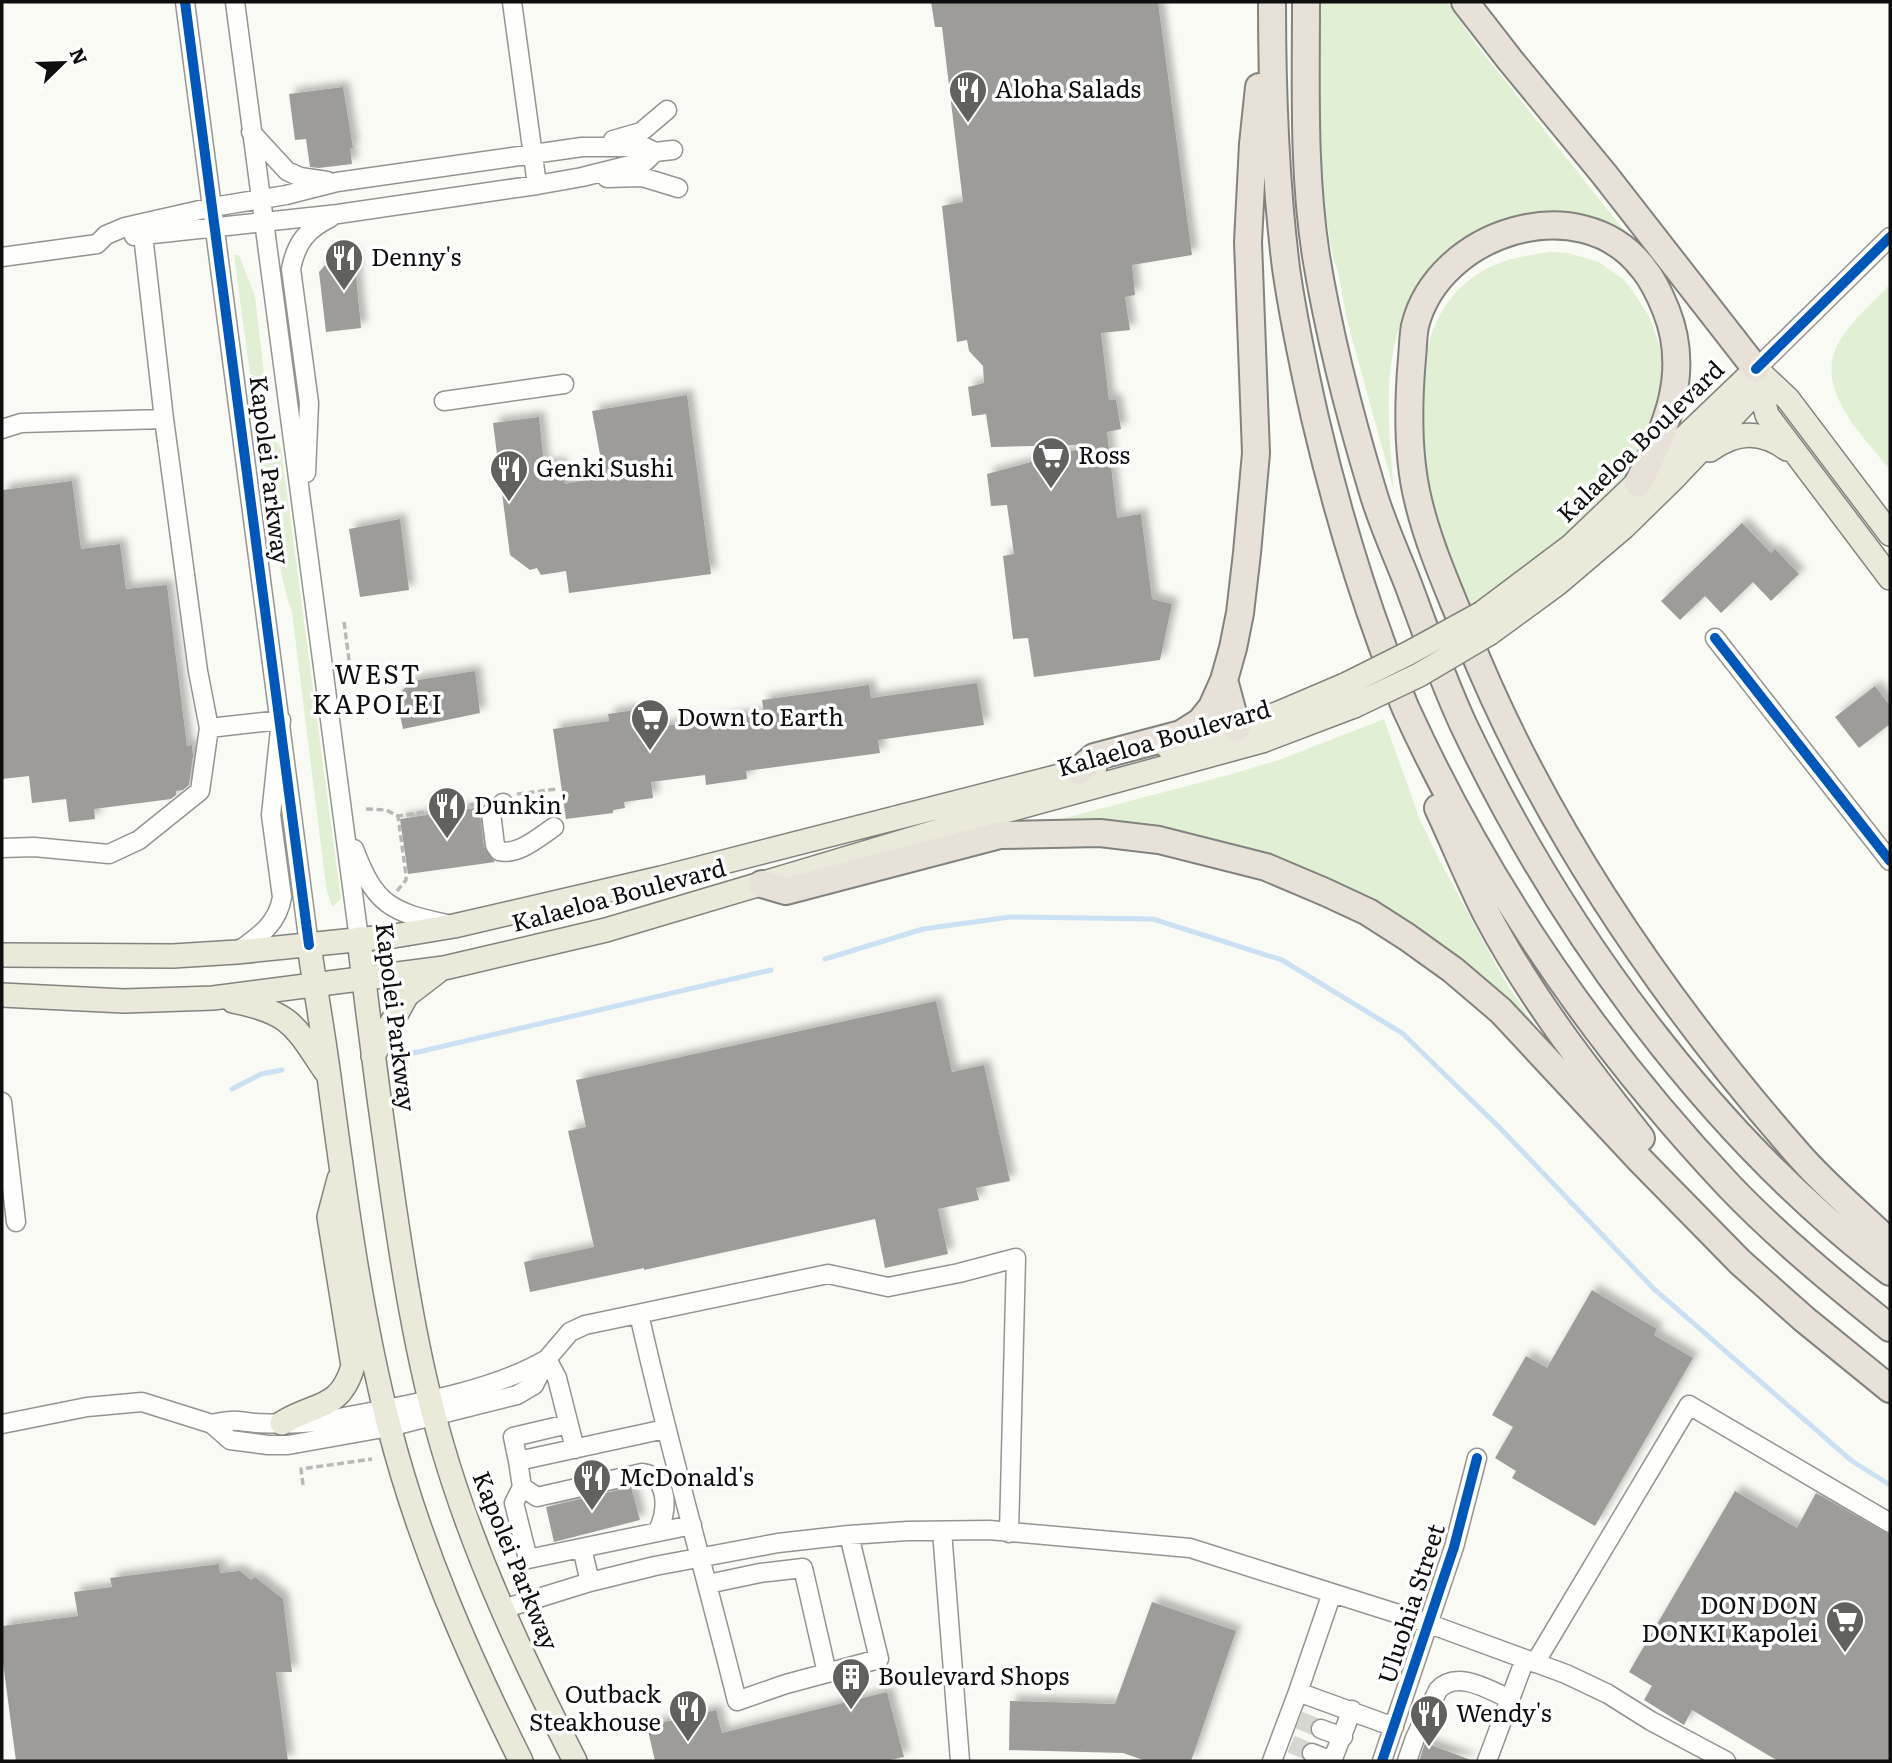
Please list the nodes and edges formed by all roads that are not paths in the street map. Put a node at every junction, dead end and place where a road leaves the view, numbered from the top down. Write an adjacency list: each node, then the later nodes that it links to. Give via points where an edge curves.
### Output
1 (186, 2): 16 (street, Kapolei Parkway)
2 (235, 2): 8 (street, Kapolei Parkway)
3 (512, 2): 10 (street)
4 (1270, 2): 37 (highway, via 1253,144 1248,242 1256,453 1240,613); 38 (highway, via 1278,197 1304,365 1350,550)
5 (1307, 2): 66 (highway, via 1306,169 1329,329 1373,492 1464,725 1545,875 1620,989 1706,1099 1791,1186)
6 (1465, 2): 24 (highway)
7 (667, 110): 9 (street, via 641,132)
8 (250, 130): 12 (street, via 288,171); 15 (street, Kapolei Parkway)
9 (582, 147): 10 (street); 11 (street, via 646,146 664,151 646,161)
10 (533, 155): 12 (street); 13 (street)
11 (582, 177): 13 (street); 14 (street, via 642,177)
12 (337, 182): 15 (street)
13 (537, 185): 17 (street)
14 (678, 187)
15 (259, 199): 16 (street); 18 (street, Kapolei Parkway)
16 (213, 207): 19 (street, Kapolei Parkway); 20 (street)
17 (338, 215): 18 (street); 32 (street, via 305,235 291,269 309,403)
18 (263, 223): 19 (street); 32 (street, Kapolei Parkway)
19 (216, 228): 21 (street); 39 (street, Kapolei Parkway)
20 (106, 235): 21 (street); 23 (street, via 97,244)
21 (143, 235): 27 (street)
22 (1890, 237): 24 (street)
23 (2, 257)
24 (1756, 369): 29 (main road, via 1767,415); 30 (main road, Kalaeloa Boulevard, via 1749,399); 31 (main road, Kalaeloa Boulevard); 33 (main road, via 1788,399)
25 (564, 384): 26 (street)
26 (444, 401)
27 (164, 419): 28 (street, via 21,423); 40 (street)
28 (2, 429)
29 (1797, 456): 30 (main road, via 1756,434 1736,436 1722,441); 34 (main road)
30 (1672, 480): 35 (main road, Kalaeloa Boulevard, via 1557,584)
31 (1638, 483): 35 (main road, Kalaeloa Boulevard); 64 (highway, via 1670,415 1678,374 1672,326 1642,266 1595,233 1566,226 1520,229 1498,236 1452,265 1429,294 1415,326 1409,392 1412,455 1417,498 1433,550 1484,676 1531,776 1591,880 1644,958 1801,1157)
32 (303, 518): 44 (street, Kapolei Parkway)
33 (1890, 534)
34 (1890, 578)
35 (1486, 623): 41 (main road, Kalaeloa Boulevard, bridge); 48 (main road, Kalaeloa Boulevard, bridge, via 1419,674 1354,706 1262,741)
36 (1715, 638): 47 (street)
37 (1224, 680): 41 (highway); 42 (highway, via 1212,707 1181,734 1094,757)
38 (1406, 707): 65 (highway, via 1420,769 1487,915 1513,959 1586,1069); 68 (highway, via 1506,899 1636,1081 1732,1189)
39 (281, 720): 40 (street); 51 (street, Kapolei Parkway); 52 (street, via 271,815 281,906 268,928)
40 (209, 728): 46 (street, via 200,791 139,839 108,853)
41 (1237, 728): 42 (main road, Kalaeloa Boulevard)
42 (1078, 771): 49 (main road, Kalaeloa Boulevard)
43 (509, 799): 45 (street, via 491,813 499,852 522,848)
44 (343, 820): 49 (street, via 360,868 387,905 405,915); 50 (street, Kapolei Parkway)
45 (554, 827)
46 (2, 848)
47 (1890, 861)
48 (762, 884): 54 (main road, Kalaeloa Boulevard, via 606,930); 65 (highway, via 786,891 1000,835 1100,833 1159,840 1266,867 1368,912 1453,970 1501,1011)
49 (454, 926): 50 (main road, Kalaeloa Boulevard)
50 (359, 939): 51 (main road, Kalaeloa Boulevard); 55 (main road, Kapolei Parkway)
51 (309, 945): 52 (main road, Kalaeloa Boulevard); 56 (main road, Kapolei Parkway)
52 (237, 953): 53 (main road, Kalaeloa Boulevard)
53 (2, 955)
54 (444, 968): 55 (main road, Kalaeloa Boulevard); 59 (main road, via 407,995)
55 (363, 979): 56 (main road, Kalaeloa Boulevard); 59 (main road, Kapolei Parkway)
56 (315, 986): 58 (main road, Kalaeloa Boulevard); 60 (main road, Kapolei Parkway)
57 (2, 995): 58 (main road, Kalaeloa Boulevard, via 124,1001)
58 (213, 998): 60 (main road, via 277,1013 299,1031)
59 (373, 1056): 71 (main road, Kapolei Parkway, via 401,1255)
60 (330, 1078): 62 (main road, Kapolei Parkway)
61 (2, 1102): 63 (street)
62 (342, 1170): 72 (main road, Kapolei Parkway, via 359,1287); 73 (main road, via 329,1217 353,1366 332,1401)
63 (16, 1222)
64 (1890, 1243)
65 (1740, 1262): 70 (highway)
66 (1890, 1272)
67 (639, 1314): 69 (street, via 570,1332); 77 (street); 85 (street, via 828,1274 888,1287 1016,1258)
68 (1890, 1328)
69 (547, 1359): 71 (street, via 534,1385 516,1395); 76 (street, via 557,1378)
70 (1890, 1389)
71 (432, 1408): 72 (street); 94 (main road, Kapolei Parkway, via 458,1496)
72 (387, 1418): 73 (street); 75 (street, via 310,1442 268,1446 230,1440); 105 (main road, Kapolei Parkway, via 445,1601)
73 (282, 1423): 75 (street, via 230,1419)
74 (2, 1424): 75 (street, via 87,1407 142,1402)
75 (212, 1424)
76 (568, 1424): 78 (street); 80 (street, via 513,1437)
77 (665, 1429): 78 (street); 83 (street)
78 (575, 1449): 80 (street)
79 (1477, 1458): 95 (street, Uluohia Street, via 1454,1547)
80 (518, 1461): 81 (street)
81 (522, 1488): 86 (street, via 537,1497 650,1474 659,1483 664,1502 664,1515); 88 (street, via 514,1503 528,1559)
82 (1890, 1522): 96 (street, via 1689,1405)
83 (692, 1525): 86 (street); 89 (street)
84 (942, 1531): 85 (street); 87 (street); 107 (street)
85 (1009, 1532): 93 (street, via 1190,1548)
86 (652, 1533): 88 (street); 90 (street)
87 (849, 1535): 89 (street); 97 (street, via 879,1659)
88 (582, 1548): 91 (street)
89 (701, 1556): 90 (street); 92 (street)
90 (655, 1566): 91 (street)
91 (590, 1582): 94 (street)
92 (708, 1584): 97 (street, via 803,1568); 97 (street, via 737,1701)
93 (1332, 1593): 95 (street); 98 (street)
94 (503, 1609): 106 (main road, Kapolei Parkway)
95 (1427, 1623): 96 (street); 101 (street, Uluohia Street)
96 (1530, 1661): 99 (street); 113 (street, via 1608,1694)
97 (827, 1673)
98 (1298, 1692): 100 (street); 108 (street, via 1294,1718)
99 (1510, 1699): 111 (street, via 1460,1680 1443,1685); 112 (street)
100 (1352, 1710): 101 (street); 103 (street)
101 (1394, 1727): 110 (street, Uluohia Street)
102 (1321, 1729): 103 (street)
103 (1343, 1737): 109 (street)
104 (1312, 1753): 109 (street)
105 (521, 1761)
106 (575, 1761)
107 (960, 1761)
108 (1273, 1761)
109 (1332, 1761)
110 (1382, 1761)
111 (1407, 1761)
112 (1487, 1761)
113 (1726, 1761)

